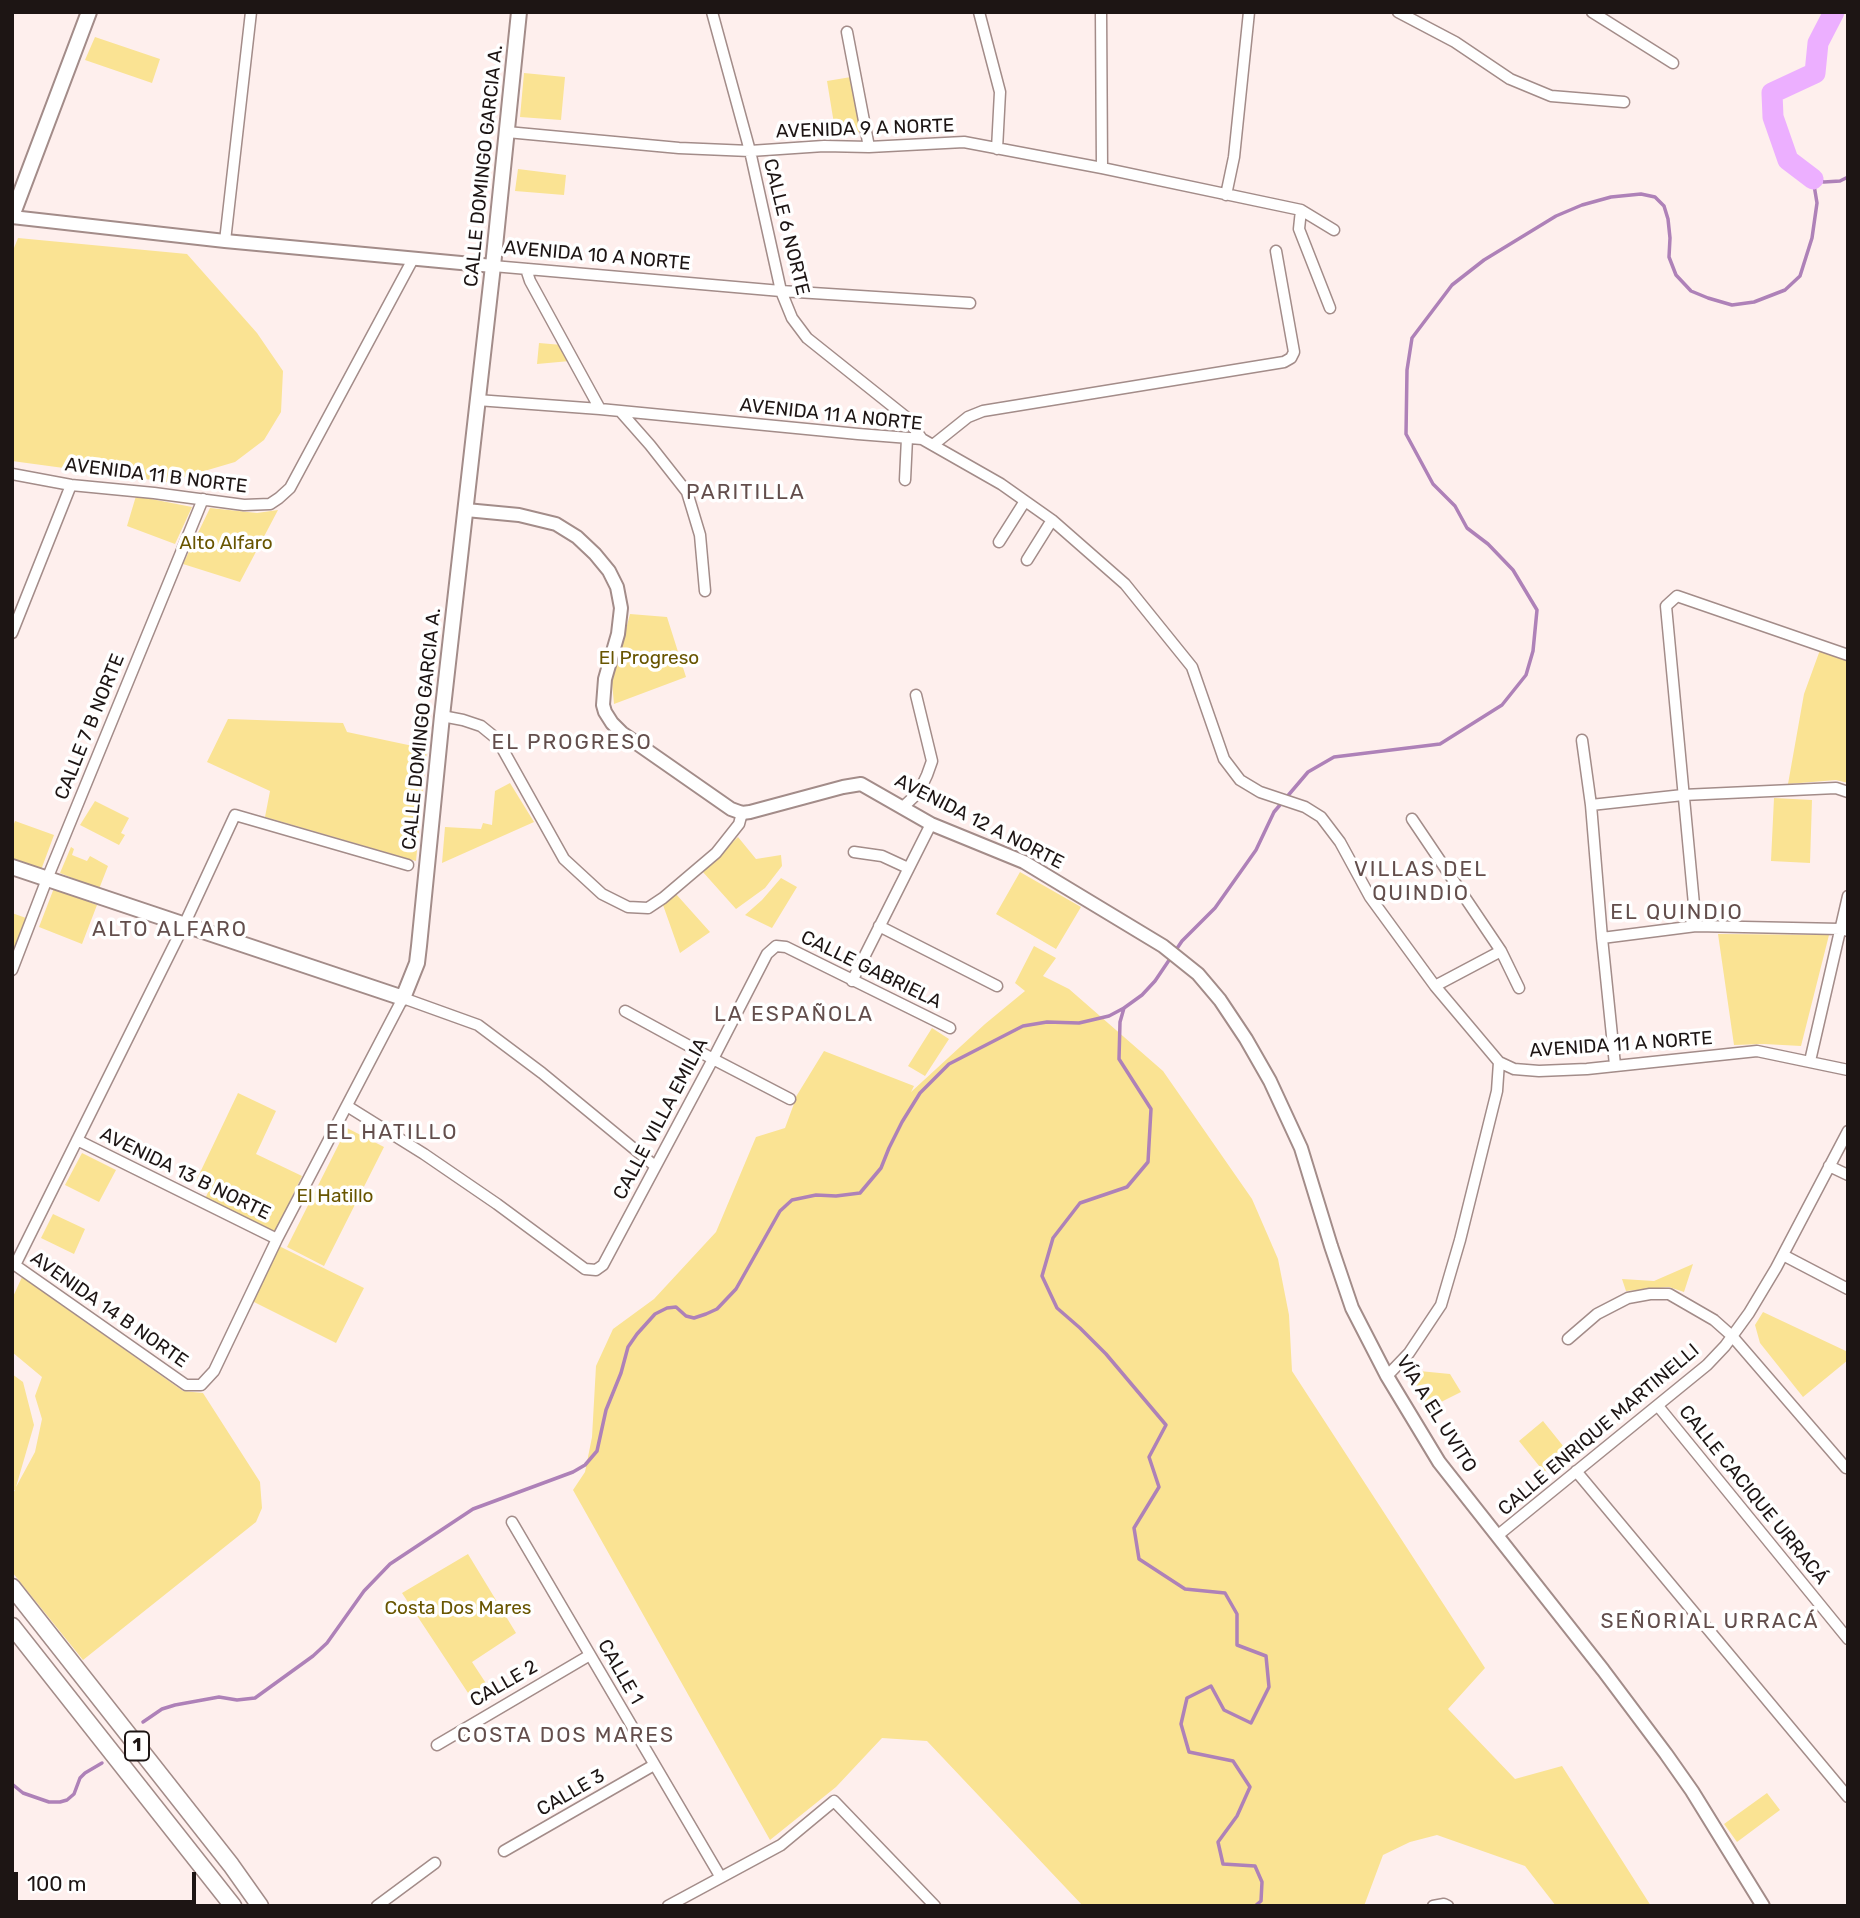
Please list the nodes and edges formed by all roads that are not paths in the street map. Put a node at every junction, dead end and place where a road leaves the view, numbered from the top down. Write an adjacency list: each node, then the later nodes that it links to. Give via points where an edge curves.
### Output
1 (89, 12): 20 (main road)
2 (251, 12): 22 (street)
3 (519, 12): 13 (main road, CALLE DOMINGO GARCIA A.)
4 (712, 12): 16 (street, CALLE 6 NORTE)
5 (979, 12): 15 (street, via 1000,92)
6 (1101, 12): 17 (street)
7 (1249, 12): 18 (street)
8 (1398, 12): 12 (street, via 1455,42 1510,79 1552,96)
9 (1592, 12): 11 (street)
10 (847, 32): 14 (street)
11 (1672, 63)
12 (1624, 102)
13 (508, 132): 16 (street, AVENIDA 9 A NORTE); 25 (main road, CALLE DOMINGO GARCIA A.)
14 (869, 146): 15 (street, AVENIDA 9 A NORTE, via 964,142); 16 (street, AVENIDA 9 A NORTE)
15 (997, 149): 17 (street, AVENIDA 9 A NORTE)
16 (750, 151): 27 (street, CALLE 6 NORTE)
17 (1102, 169): 18 (street, AVENIDA 9 A NORTE)
18 (1226, 194): 19 (street, AVENIDA 9 A NORTE)
19 (1301, 210): 21 (street, AVENIDA 9 A NORTE); 29 (street, via 1299,229)
20 (12, 217): 22 (street, AVENIDA 10 A NORTE)
21 (1334, 229)
22 (225, 241): 24 (street, AVENIDA 10 A NORTE)
23 (1276, 251): 35 (street, via 1294,352 1284,362 983,411 968,416)
24 (413, 259): 25 (street, AVENIDA 10 A NORTE); 39 (street, AVENIDA 11 B NORTE, via 290,488 270,504)
25 (493, 266): 26 (street, AVENIDA 10 A NORTE); 30 (main road, CALLE DOMINGO GARCIA A.)
26 (527, 268): 27 (street, AVENIDA 10 A NORTE); 31 (street)
27 (781, 291): 28 (street, AVENIDA 10 A NORTE); 34 (street, CALLE 6 NORTE, via 807,338 906,417)
28 (970, 303)
29 (1330, 308)
30 (477, 400): 31 (street, AVENIDA 11 A NORTE); 41 (main road, CALLE DOMINGO GARCIA A.)
31 (600, 409): 32 (street, AVENIDA 11 A NORTE)
32 (620, 411): 33 (street, AVENIDA 11 A NORTE); 45 (street, via 687,492 700,535)
33 (907, 438): 34 (street, AVENIDA 11 A NORTE); 37 (street)
34 (922, 439): 35 (street, AVENIDA 11 A NORTE)
35 (933, 445): 40 (street, AVENIDA 11 A NORTE)
36 (12, 474): 38 (street, AVENIDA 11 B NORTE)
37 (905, 480)
38 (71, 485): 39 (street, AVENIDA 11 B NORTE); 46 (street)
39 (203, 499): 62 (street, CALLE 7 B NORTE)
40 (1025, 501): 42 (street, AVENIDA 11 A NORTE); 43 (street)
41 (466, 510): 49 (main road, CALLE DOMINGO GARCIA A.); 55 (street, via 556,524 595,554 617,587 621,608 605,679 603,705 611,723)
42 (1052, 520): 44 (street); 75 (street, AVENIDA 11 A NORTE, via 1125,584 1192,667 1224,759 1240,780 1321,817 1370,897)
43 (999, 542)
44 (1027, 560)
45 (705, 592)
46 (12, 632)
47 (1848, 655): 52 (street, via 1677,596 1666,606)
48 (916, 695): 54 (street, via 932,761 919,792)
49 (442, 716): 55 (street, via 481,726 497,739 564,859 603,894 628,908 648,908 663,898 716,853); 77 (main road, CALLE DOMINGO GARCIA A., via 417,963)
50 (1582, 740): 53 (street)
51 (1848, 792): 52 (street, via 1836,788)
52 (1683, 795): 53 (street); 66 (street)
53 (1591, 805): 68 (street)
54 (902, 808): 55 (street, AVENIDA 12 A NORTE, via 860,784); 57 (street, AVENIDA 12 A NORTE)
55 (742, 813)
56 (1412, 819): 71 (street)
57 (931, 824): 61 (street); 70 (street, AVENIDA 12 A NORTE, via 1024,863)
58 (854, 852): 61 (street, via 882,856)
59 (408, 865): 64 (street, via 236,815)
60 (12, 867): 62 (main road)
61 (908, 868): 65 (street)
62 (47, 879): 64 (main road); 72 (street, CALLE 7 B NORTE)
63 (1848, 896): 67 (street)
64 (184, 925): 77 (main road); 88 (street)
65 (879, 926): 73 (street); 74 (street)
66 (1696, 926): 67 (street); 68 (street)
67 (1844, 930): 81 (street)
68 (1602, 938): 83 (street)
69 (776, 946): 73 (street, CALLE GABRIELA); 80 (street, CALLE VILLA EMILIA, via 767,954)
70 (1163, 946): 98 (street, VÍA A EL UVITO, via 1198,974 1220,1000 1270,1081 1301,1148 1352,1308)
71 (1501, 951): 75 (street); 76 (street)
72 (12, 970)
73 (852, 981): 79 (street, CALLE GABRIELA)
74 (997, 986)
75 (1435, 986): 82 (street, AVENIDA 11 A NORTE)
76 (1519, 988)
77 (403, 998): 86 (street, CALLE DOMINGO GARCIA A.); 89 (street, via 478,1025)
78 (625, 1011): 80 (street)
79 (950, 1028)
80 (713, 1059): 85 (street); 89 (street, CALLE VILLA EMILIA)
81 (1810, 1061): 83 (street, AVENIDA 11 A NORTE, via 1757,1051); 84 (street, AVENIDA 11 A NORTE)
82 (1499, 1062): 83 (street, AVENIDA 11 A NORTE, via 1514,1069 1539,1071); 98 (street, via 1497,1091 1441,1306)
83 (1615, 1065)
84 (1848, 1070)
85 (790, 1099)
86 (347, 1106): 89 (street, CALLE VILLA EMILIA, via 585,1269 603,1265); 92 (street, CALLE DOMINGO GARCIA A.)
87 (1848, 1131): 90 (street, CALLE ENRIQUE MARTINELLI)
88 (77, 1140): 92 (street, AVENIDA 13 B NORTE); 94 (street)
89 (655, 1166)
90 (1829, 1166): 91 (street); 93 (street, CALLE ENRIQUE MARTINELLI)
91 (1848, 1175)
92 (277, 1239): 99 (street, CALLE DOMINGO GARCIA A., via 214,1371 201,1385)
93 (1783, 1255): 95 (street); 96 (street, CALLE ENRIQUE MARTINELLI)
94 (13, 1264): 99 (street, AVENIDA 14 B NORTE)
95 (1848, 1289)
96 (1732, 1336): 97 (street, via 1669,1294 1650,1294 1628,1298 1597,1314); 100 (street, CALLE ENRIQUE MARTINELLI, via 1707,1365); 101 (street)
97 (1568, 1339)
98 (1387, 1376): 104 (street, VÍA A EL UVITO, via 1439,1462)
99 (186, 1385)
100 (1658, 1406): 102 (street, CALLE ENRIQUE MARTINELLI); 107 (street, CALLE CACIQUE URRACÁ)
101 (1846, 1468)
102 (1576, 1471): 104 (street, CALLE ENRIQUE MARTINELLI); 111 (street)
103 (512, 1522): 108 (street, CALLE 1)
104 (1497, 1536): 122 (street, VÍA A EL UVITO, via 1680,1774)
105 (12, 1587): 116 (highway, 1)
106 (12, 1626): 115 (highway, 1)
107 (1848, 1639)
108 (590, 1654): 109 (street, CALLE 2); 110 (street, CALLE 1)
109 (436, 1745)
110 (654, 1765): 112 (street, CALLE 3); 114 (street, CALLE 1)
111 (1846, 1791)
112 (505, 1851)
113 (435, 1863): 117 (street)
114 (720, 1876): 118 (street); 119 (street, via 781,1844 834,1801)
115 (233, 1906)
116 (260, 1906)
117 (377, 1906)
118 (668, 1906)
119 (935, 1906)
120 (1433, 1906): 121 (street)
121 (1448, 1906)
122 (1763, 1906)

